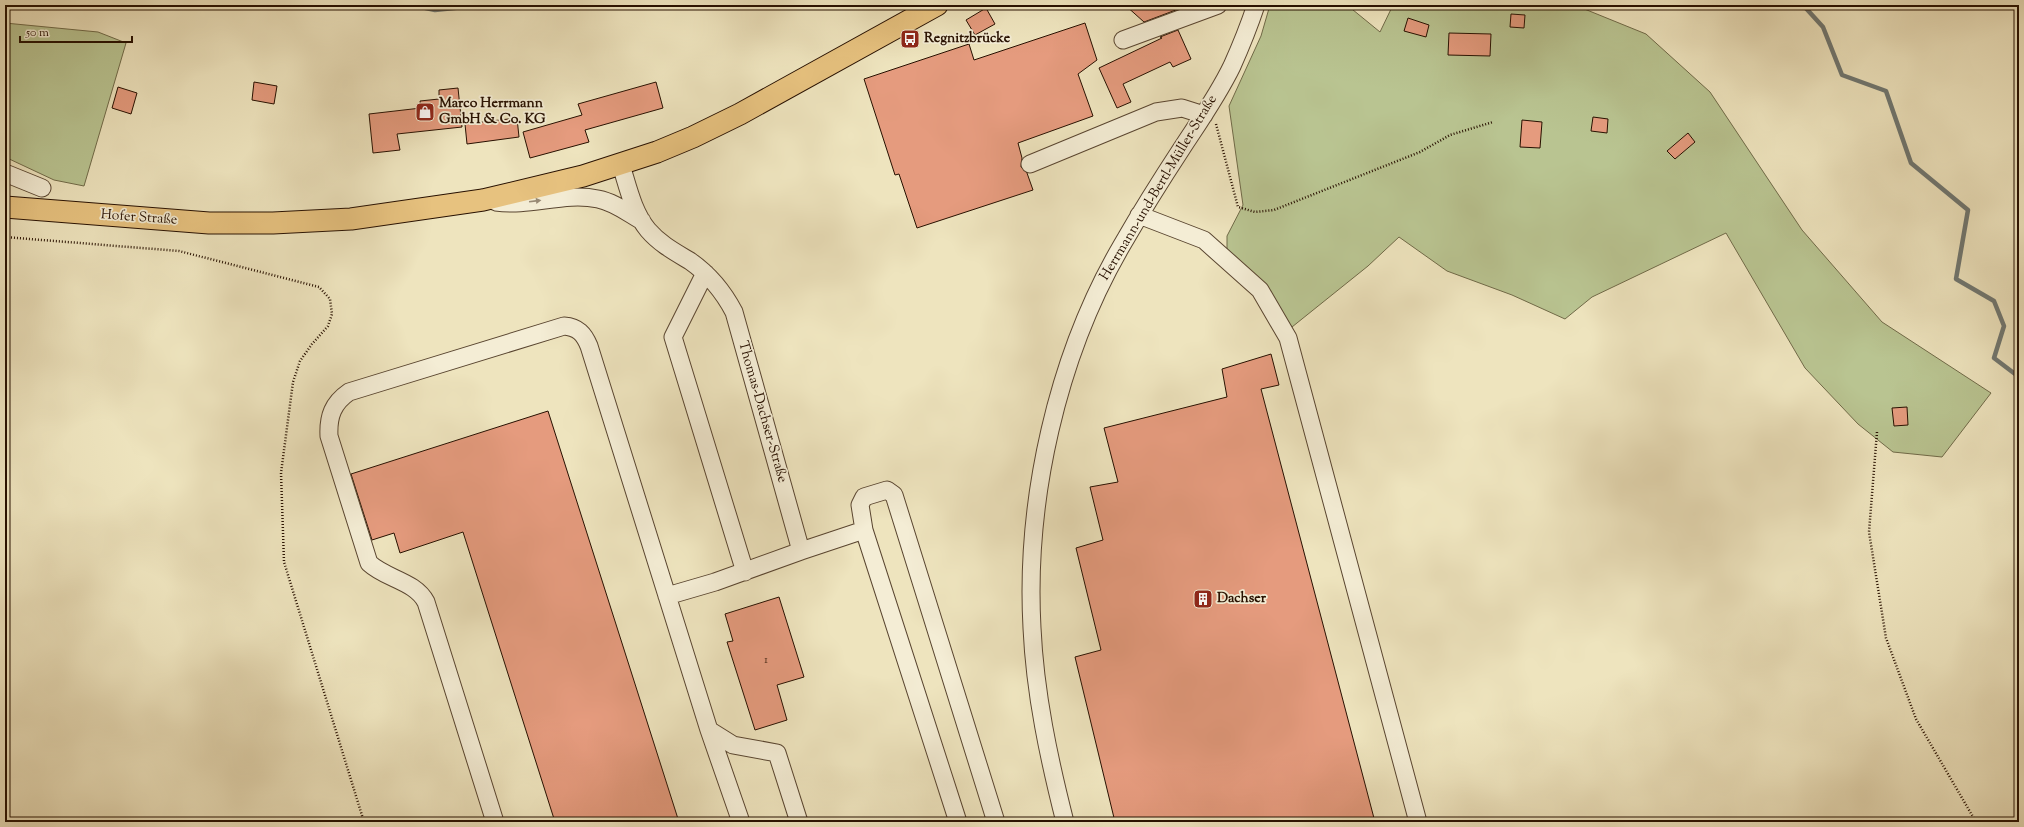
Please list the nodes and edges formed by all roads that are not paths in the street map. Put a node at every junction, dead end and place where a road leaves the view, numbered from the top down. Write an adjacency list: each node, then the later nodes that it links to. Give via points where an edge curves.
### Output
1 (937, 5): 7 (main road, Hofer Straße, via 740,114 693,137)
2 (1218, 5): 4 (street)
3 (1256, 5): 5 (street, Herrmann-und-Bertl-Müller-Straße, via 1246,36)
4 (1123, 40)
5 (1208, 109): 6 (street, via 1182,108 1156,112); 12 (street, Herrmann-und-Bertl-Müller-Straße)
6 (1030, 164)
7 (621, 165): 10 (main road, Hofer Straße); 13 (street, via 633,203)
8 (5, 172): 9 (street)
9 (42, 188)
10 (483, 200): 11 (main road, Hofer Straße, via 351,219 273,223 208,223); 13 (street, one-way to 13, via 501,203 588,197 600,199)
11 (5, 207)
12 (1139, 216): 25 (street, Herrmann-und-Bertl-Müller-Straße, via 1096,294 1079,335 1049,435 1036,511 1032,596 1034,650 1048,749); 26 (street, via 1204,240 1260,290 1288,338)
13 (642, 221): 14 (street, Thomas-Dachser-Straße, via 658,239)
14 (705, 273): 16 (street, Thomas-Dachser-Straße, via 720,289 734,312); 17 (street, via 673,338)
15 (864, 530): 16 (street); 23 (street); 24 (street, via 860,505 864,497 887,490 894,495)
16 (801, 551): 17 (street)
17 (745, 572): 18 (street)
18 (667, 596): 19 (street); 20 (street, via 589,346 577,329 564,326 549,329 349,392 334,405 329,420 329,436 365,555 375,569 415,588 426,602)
19 (709, 730): 21 (street); 22 (street, via 733,746 778,753)
20 (495, 822)
21 (741, 822)
22 (799, 822)
23 (958, 822)
24 (996, 822)
25 (1065, 822)
26 (1418, 822)

